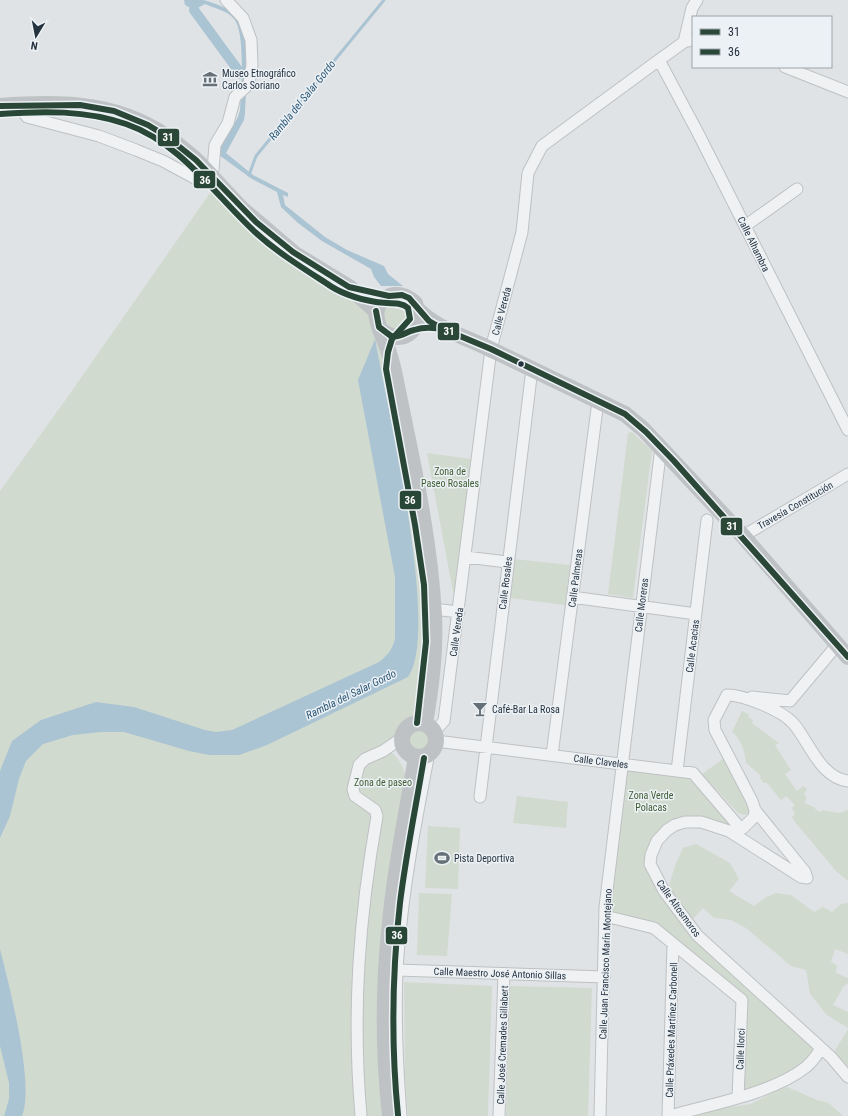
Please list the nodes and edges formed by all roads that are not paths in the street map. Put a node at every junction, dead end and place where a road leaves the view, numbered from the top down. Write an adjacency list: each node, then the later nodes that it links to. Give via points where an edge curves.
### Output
1 (226, 0): 7 (street, via 244,18 251,40 252,65 249,84 235,97 228,123 215,145 213,170 200,181 164,162 99,136 27,117)
2 (697, 0): 3 (street, via 692,8)
3 (688, 41): 4 (street, Calle Vereda)
4 (658, 60): 10 (street, Calle Alhambra); 18 (street, Calle Vereda, via 542,146 528,173 522,232)
5 (788, 68): 6 (street)
6 (848, 92)
7 (18, 105): 8 (main road); 11 (main road, bridge, via 80,105 114,111 148,126 166,136 200,164 241,208 295,254)
8 (0, 106)
9 (797, 189): 10 (street)
10 (745, 226): 22 (street, Calle Alhambra)
11 (349, 287): 12 (main road); 14 (main road)
12 (388, 296): 13 (main road, via 402,295 409,298); 14 (main road)
13 (418, 310): 15 (main road, via 429,321); 17 (main road, via 419,317)
14 (376, 311): 16 (main road, via 377,324)
15 (443, 329): 17 (main road, via 428,328); 18 (main road)
16 (381, 330): 17 (main road, via 392,337); 20 (main road)
17 (408, 333): 20 (main road, via 398,346)
18 (491, 349): 19 (main road); 27 (street, Calle Vereda)
19 (532, 369): 21 (main road); 28 (street, Calle Rosales)
20 (394, 371): 31 (main road, via 427,546)
21 (598, 401): 23 (main road, via 624,414); 29 (street, Calle Palmeras)
22 (848, 430)
23 (661, 446): 26 (main road); 30 (street, Calle Moreras)
24 (848, 474): 26 (street, Travesía Constitución)
25 (707, 520): 33 (street, Calle Acacias)
26 (743, 536): 34 (main road)
27 (466, 557): 28 (street); 32 (street, Calle Vereda)
28 (507, 562): 38 (street, Calle Rosales)
29 (572, 597): 30 (street); 39 (street, Calle Palmeras)
30 (640, 606): 33 (street); 40 (street, Calle Moreras)
31 (433, 609): 32 (street); 37 (main road, via 434,654)
32 (459, 612): 37 (street, Calle Vereda, via 444,722)
33 (696, 614): 41 (street, Calle Acacias)
34 (843, 651): 35 (street, via 790,701)
35 (738, 695): 42 (street, via 783,714 802,734 811,751 829,773); 44 (street, via 726,694 714,720 715,730)
36 (402, 738): 37 (main road, via 406,751); 37 (main road, via 406,728 415,723); 55 (street, via 359,764 353,789 355,796 375,810 377,816 367,871 358,956 356,1022)
37 (428, 741): 38 (street, Calle Claveles); 49 (street, via 406,879); 56 (main road, via 394,890 387,951 385,1020)
38 (486, 747): 39 (street, Calle Claveles); 43 (street, Calle Rosales)
39 (552, 755): 40 (street, Calle Claveles)
40 (621, 764): 41 (street, Calle Claveles); 47 (street, Calle Juan Francisco Marín Montejano)
41 (677, 771): 45 (street, Calle Claveles, via 693,773)
42 (848, 781)
43 (480, 797)
44 (755, 810): 45 (street, via 749,824); 46 (street, via 807,878 801,877)
45 (740, 829): 46 (street, Calle Altosmoros)
46 (728, 831): 52 (street, Calle Altosmoros, via 701,822 675,825 657,841 650,864 654,874 697,935)
47 (605, 916): 48 (street, via 654,928); 51 (street, Calle Juan Francisco Marín Montejano)
48 (673, 945): 54 (street, Calle Ilorci, via 742,1000); 60 (street, Calle Práxedes Martínez Carbonell)
49 (397, 970): 50 (street, Calle Maestro José Antonio Sillas); 57 (street)
50 (504, 974): 51 (street, Calle Maestro José Antonio Sillas); 58 (street, Calle José Cremades Gillabert)
51 (604, 977): 59 (street, Calle Juan Francisco Marín Montejano)
52 (821, 1048): 53 (street, Calle Altosmoros); 54 (street, via 806,1067 763,1090)
53 (848, 1077)
54 (738, 1098): 60 (street)
55 (361, 1116)
56 (390, 1116)
57 (401, 1116)
58 (499, 1116)
59 (600, 1116)
60 (669, 1116)

